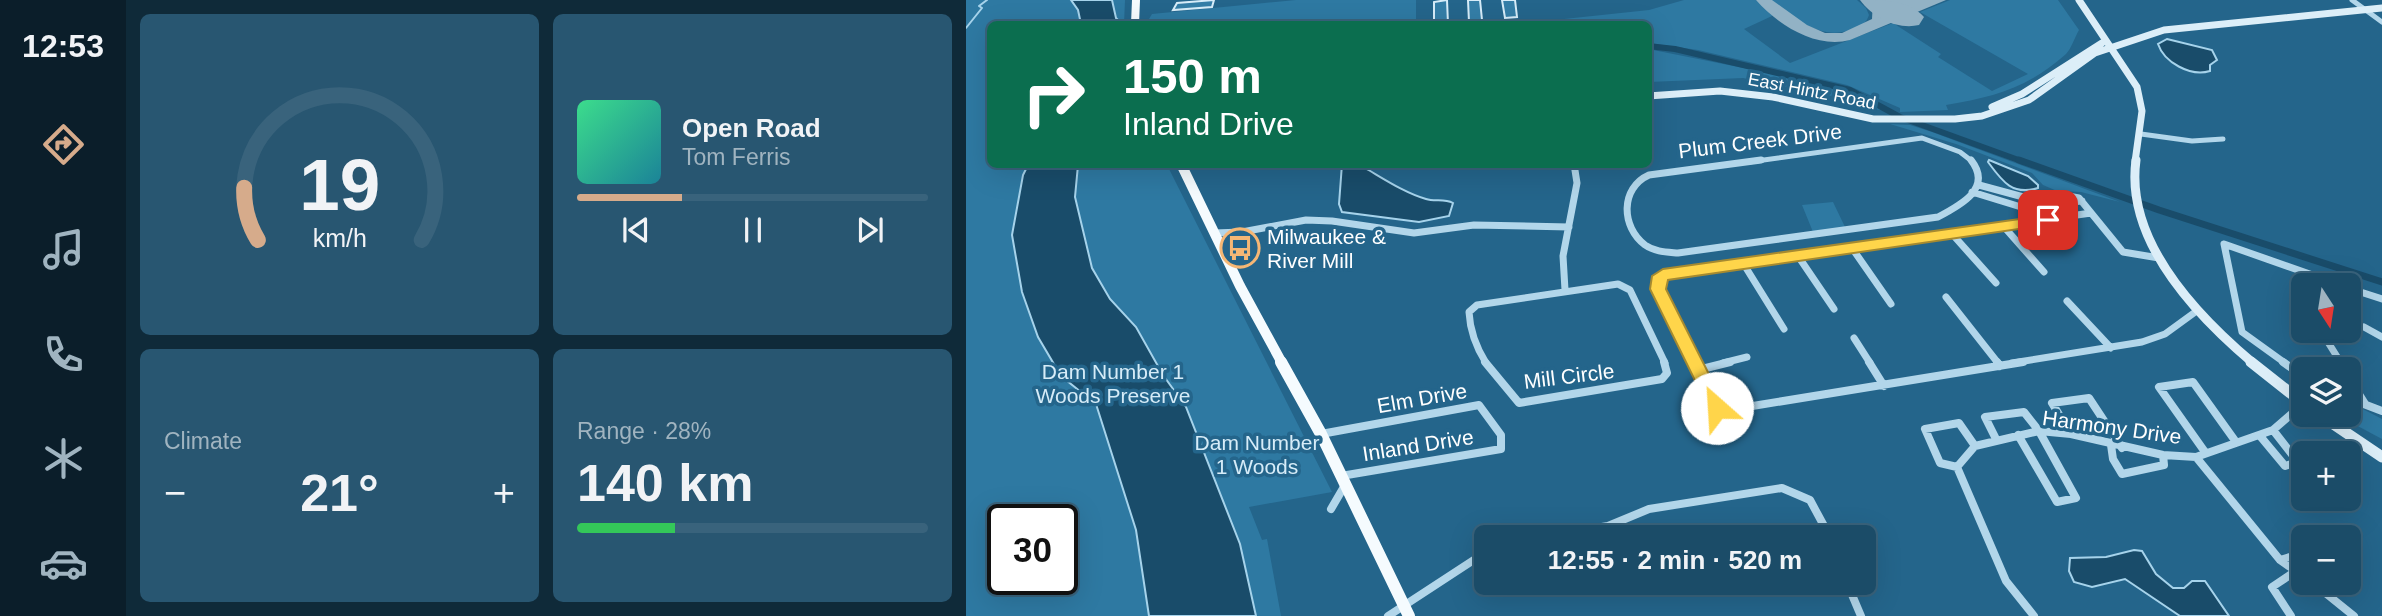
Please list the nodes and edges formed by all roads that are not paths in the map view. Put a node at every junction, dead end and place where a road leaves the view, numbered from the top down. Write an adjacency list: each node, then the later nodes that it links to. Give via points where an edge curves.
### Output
1 (1136, 0): 8 (main road)
2 (2352, 0): 5 (street)
3 (2078, 1): 10 (main road)
4 (2382, 2): 5 (main road, East Hintz Road)
5 (2359, 5): 7 (street); 10 (main road, East Hintz Road, via 2168,23)
6 (2382, 8): 7 (main road, East Hintz Road)
7 (2367, 10): 9 (street); 10 (main road, East Hintz Road, via 2194,25)
8 (1135, 21)
9 (2382, 22)
10 (2108, 44): 13 (main road, East Hintz Road, via 2048,90 2008,109 1982,116); 14 (main road, via 2137,88)
11 (1652, 89): 13 (main road, East Hintz Road, via 1749,88)
12 (1652, 96): 13 (main road, East Hintz Road, via 1720,91)
13 (1875, 116)
14 (2141, 134): 15 (street, via 2205,142); 30 (main road, via 2134,186 2138,211)
15 (2223, 139)
16 (1185, 168): 25 (main road)
17 (1575, 168): 22 (street, via 1577,183)
18 (1979, 185): 19 (street, Plum Creek Drive); 19 (street, Plum Creek Drive, via 1980,169 1975,161 1954,147 1922,138 1662,172 1638,180 1628,200 1635,235 1646,246 1678,253 1938,217); 20 (street, via 2019,197 2072,195)
19 (1972, 192): 20 (street, via 2021,206)
20 (2080, 200): 21 (street)
21 (2091, 213): 23 (street); 30 (street, via 2123,253)
22 (1569, 228): 24 (street, via 1474,225 1414,233 1306,220); 35 (street, via 1563,256)
23 (2005, 228): 26 (street); 32 (street)
24 (1252, 229): 25 (street); 29 (street)
25 (1214, 233): 29 (main road)
26 (1953, 235): 27 (street); 34 (street)
27 (1852, 248): 28 (street); 40 (street)
28 (1798, 256): 31 (street); 41 (street)
29 (1227, 258): 62 (main road)
30 (2160, 258): 42 (main road)
31 (1743, 263): 44 (street); 51 (street, via 1663,275 1658,280 1658,289)
32 (2044, 272)
33 (2307, 273): 50 (street, via 2224,244 2242,332)
34 (1996, 283)
35 (1565, 290): 35 (street, Mill Circle, via 1491,301 1469,312 1473,341 1519,403 1662,379 1667,367 1630,290 1618,284)
36 (2361, 292): 38 (street)
37 (1947, 297): 49 (street)
38 (2382, 299)
39 (2067, 301): 47 (street)
40 (1891, 303)
41 (1835, 309)
42 (2198, 310): 47 (street, via 2165,334); 53 (main road)
43 (2364, 327): 45 (street)
44 (1784, 329)
45 (2382, 337)
46 (1854, 338): 52 (street)
47 (2111, 348): 49 (street)
48 (1747, 357): 51 (street)
49 (2000, 366): 52 (street)
50 (2291, 367)
51 (1699, 370): 52 (street, via 1722,411)
52 (1884, 386)
53 (2291, 394)
54 (2361, 397): 56 (street)
55 (2361, 403): 56 (street)
56 (2366, 405): 57 (street)
57 (2382, 411)
58 (2291, 414): 60 (street, Harmony Drive)
59 (2338, 427): 75 (main road)
60 (2273, 430): 65 (street, Harmony Drive); 65 (street, via 2298,462 2285,466)
61 (2039, 431): 63 (street, Harmony Drive); 64 (street, Harmony Drive); 64 (street, via 2076,498 2057,502); 66 (street, via 2024,412 1985,416)
62 (1321, 434): 71 (street, Elm Drive, via 1479,405 1501,435); 77 (main road)
63 (2071, 434): 68 (street, Harmony Drive); 70 (street, via 2052,403 2089,398)
64 (2018, 435): 66 (street, Harmony Drive)
65 (2260, 436): 67 (street, Harmony Drive)
66 (1996, 439): 69 (street, Harmony Drive)
67 (2235, 442): 72 (street, Harmony Drive); 72 (street, via 2193,382 2160,387)
68 (2111, 445): 70 (street, Harmony Drive); 73 (street, via 2122,474 2164,465)
69 (1975, 446): 76 (street); 76 (street, via 1959,423 1925,429 1940,463)
70 (2122, 448): 73 (street, Harmony Drive)
71 (1501, 449): 77 (street, Inland Drive)
72 (2205, 452): 74 (street, Harmony Drive)
73 (2163, 455): 74 (street, Harmony Drive)
74 (2196, 457): 82 (street)
75 (2382, 457)
76 (1957, 467): 91 (street, via 2006,581)
77 (1343, 480): 78 (street); 88 (main road)
78 (1331, 509)
79 (1610, 525): 80 (street, via 1649,509 1782,488 1810,500)
80 (1824, 525)
81 (2291, 557): 82 (street)
82 (2280, 560): 84 (street)
83 (1474, 561): 88 (street)
84 (2291, 568)
85 (2291, 578): 92 (street, via 2272,587)
86 (1852, 595): 90 (street)
87 (2331, 596): 93 (street)
88 (1407, 611): 89 (street)
89 (1388, 616)
90 (1861, 616)
91 (2034, 616)
92 (2291, 616)
93 (2354, 616)

